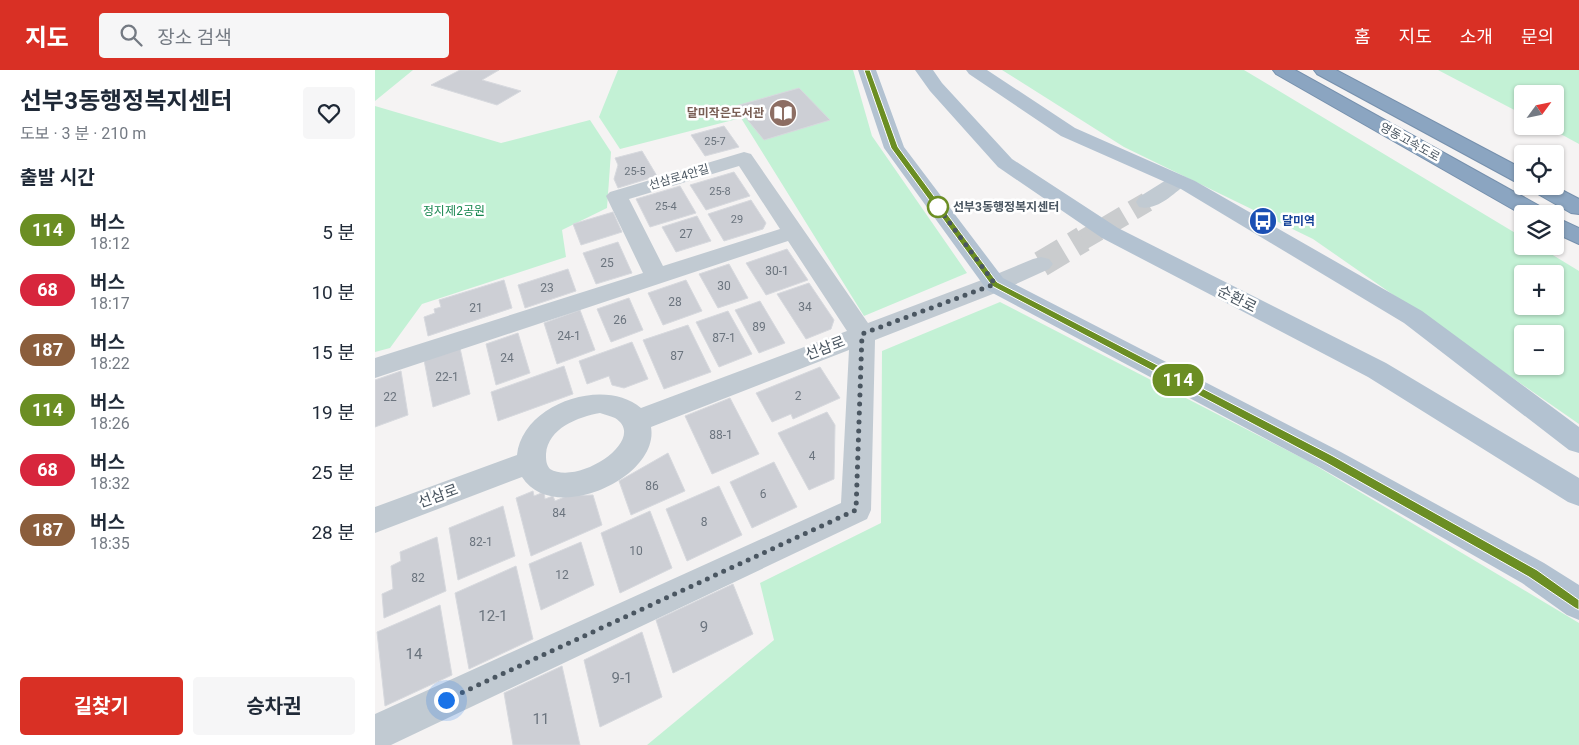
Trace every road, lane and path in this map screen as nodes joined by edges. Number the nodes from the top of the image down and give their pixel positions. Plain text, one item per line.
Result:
1 (867, 70) edge
2 (924, 70) edge
3 (975, 70) edge
4 (1282, 70) edge
5 (1323, 70) edge
6 (1514, 173) edge
7 (1178, 181) junction
8 (1555, 195) edge
9 (1147, 202) tunnel mouth
10 (1521, 205) edge
11 (1579, 208) edge
12 (1564, 229) edge
13 (793, 232) junction
14 (1579, 237) edge
15 (1041, 264) tunnel mouth
16 (657, 277) junction
17 (995, 284) junction
18 (862, 334) junction
19 (375, 368) edge
20 (637, 422) junction
21 (1579, 442) edge
22 (530, 462) junction
23 (1579, 493) edge
24 (375, 520) edge
25 (1579, 604) edge
26 (375, 733) edge

1 - 17 main road
2 - 23 main road, 순환로
3 - 7 main road
4 - 10 highway, 영동고속도로
5 - 6 highway, 영동고속도로
7 - 9 street
7 - 21 main road
8 - 11 highway
12 - 14 highway
13 - 16 street
13 - 16 street, 선삼로4안길
13 - 18 street, 선삼로4안길
15 - 17 street, 선삼로
16 - 19 street
17 - 18 street, 선삼로
17 - 25 main road
18 - 20 street, 선삼로
18 - 26 street
20 - 22 street
20 - 22 street
22 - 24 street, 선삼로

